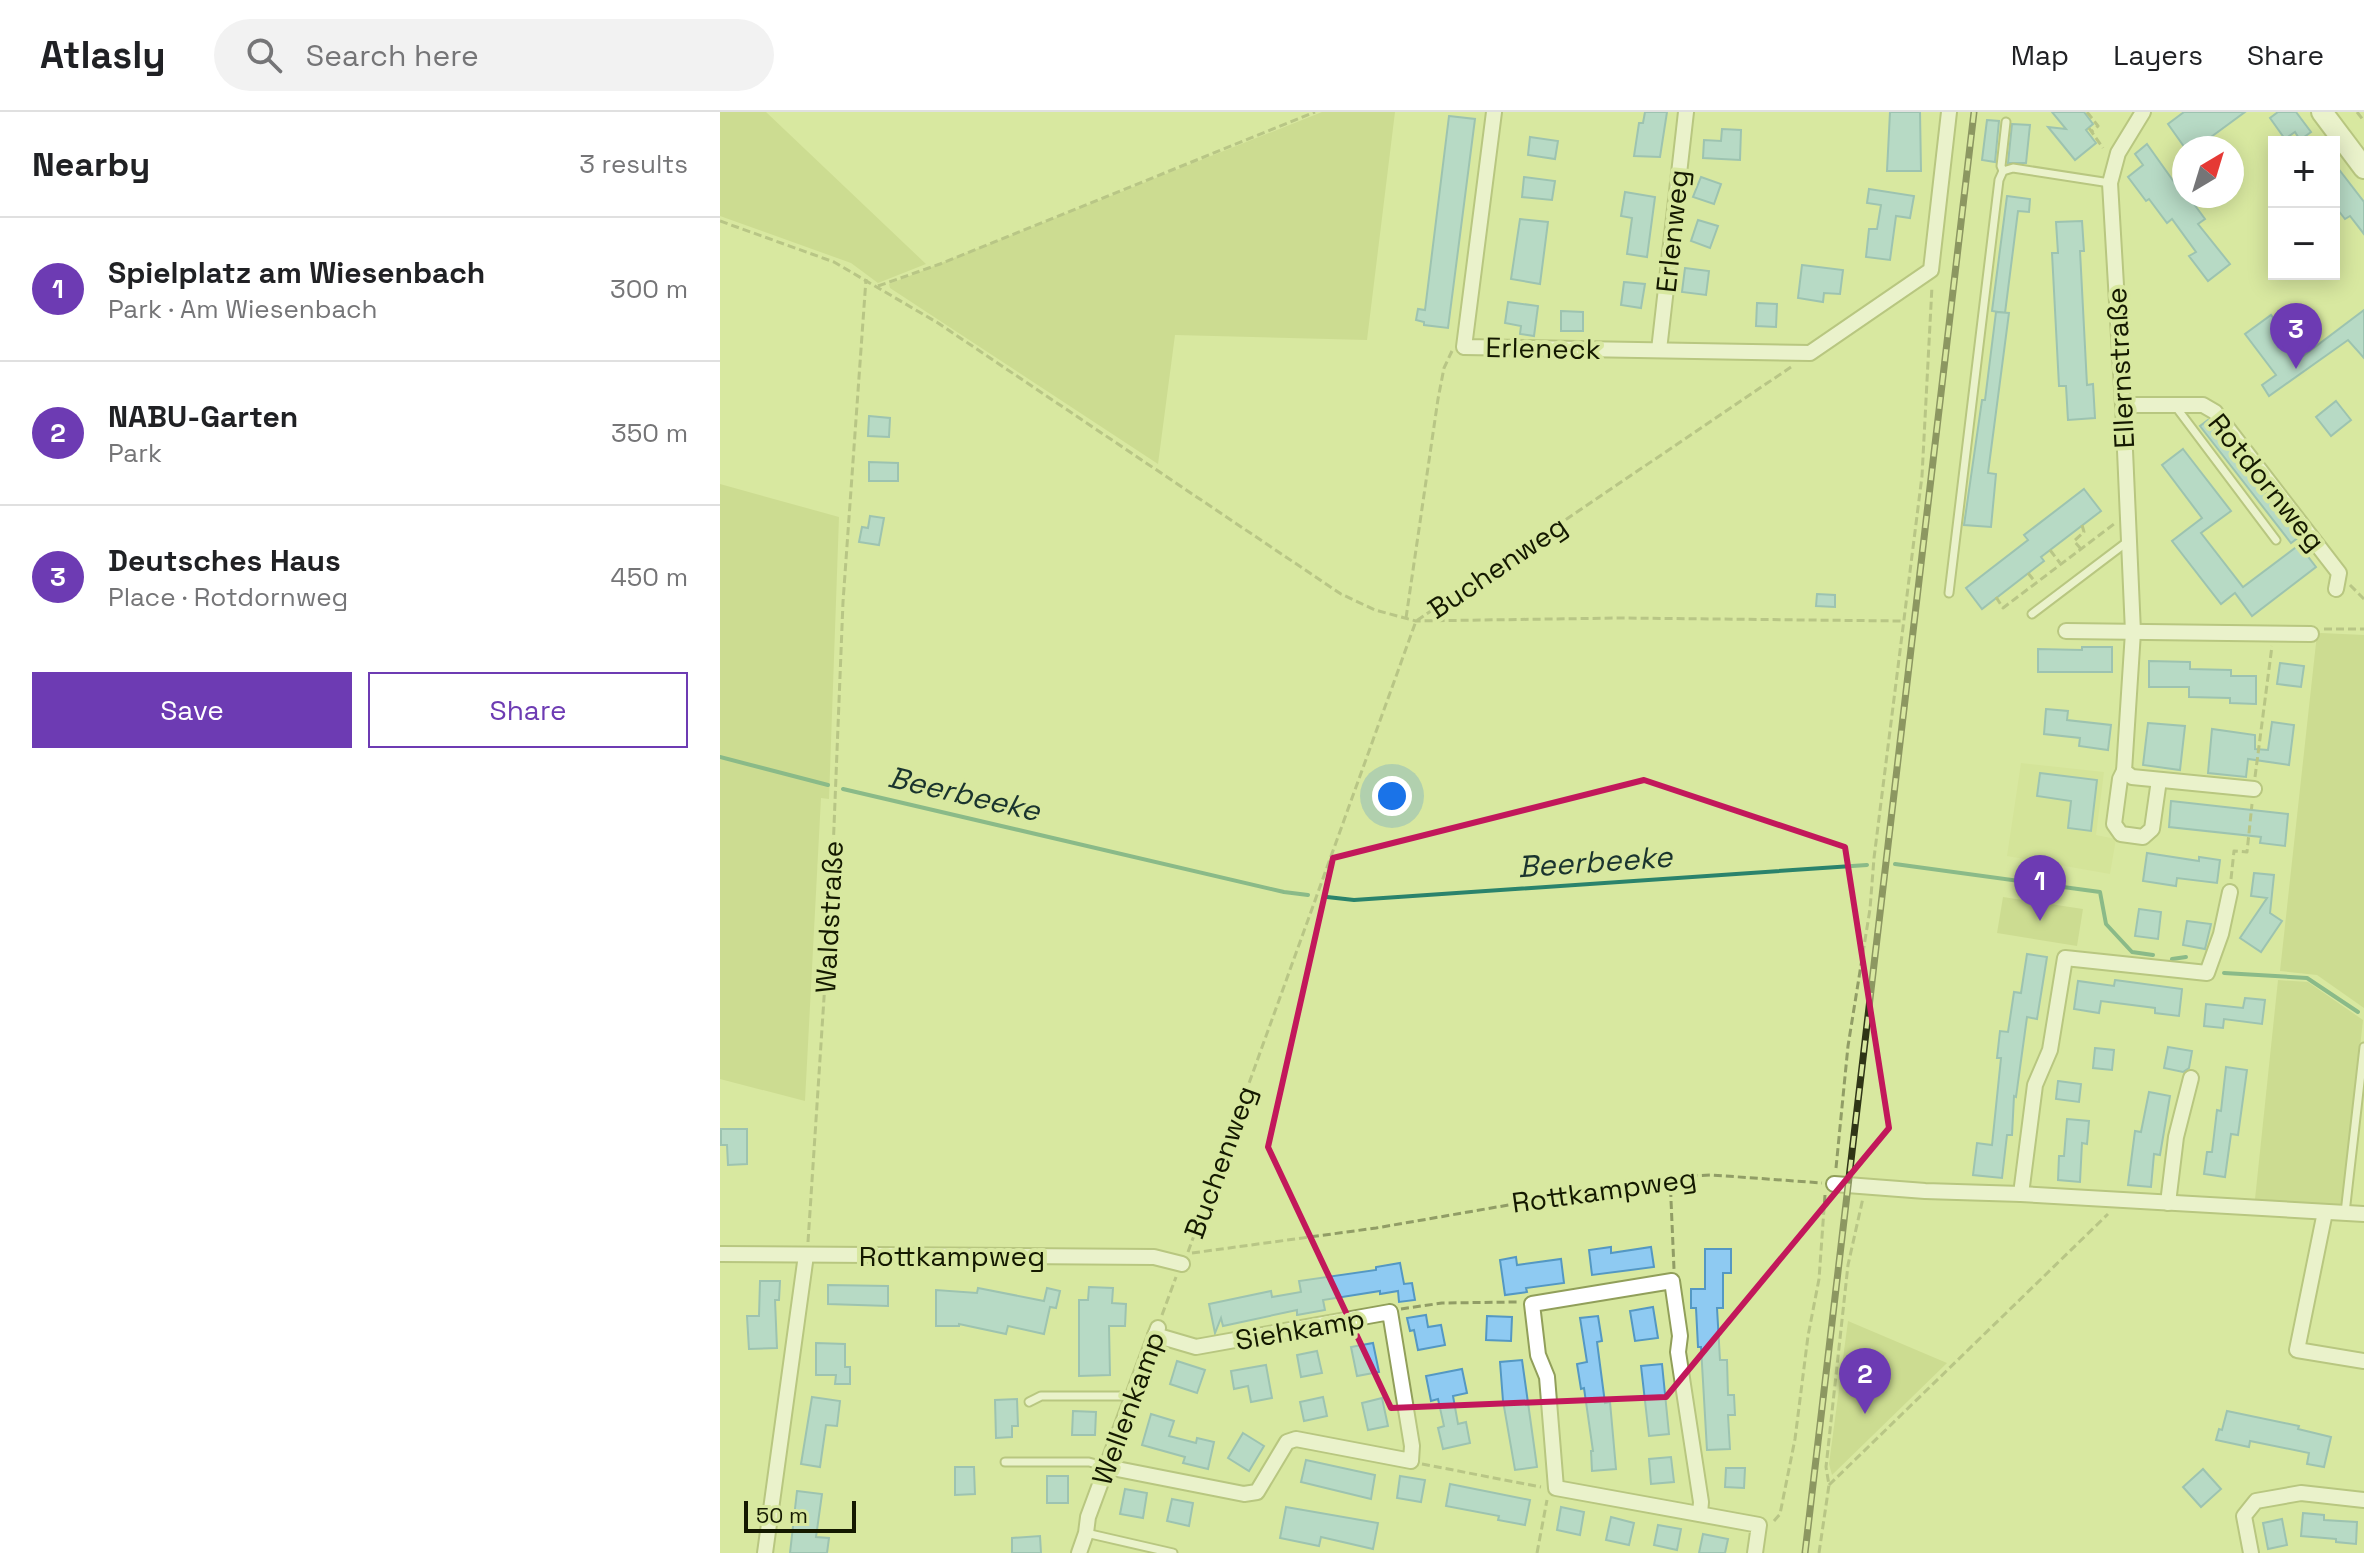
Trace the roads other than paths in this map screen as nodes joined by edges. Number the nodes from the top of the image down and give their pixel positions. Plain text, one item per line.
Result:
1 (1494, 112) edge
2 (1686, 112) edge
3 (1949, 112) edge
4 (2143, 112) edge
5 (2322, 112) edge
6 (2006, 122) dead end
7 (2364, 168) edge
8 (2003, 171) junction
9 (2110, 183) junction
10 (1659, 350) junction
11 (2123, 405) junction
12 (2175, 405) junction
13 (2129, 540) junction
14 (2276, 540) dead end
15 (2336, 589) dead end
16 (1949, 593) dead end
17 (2032, 614) dead end
18 (2066, 631) dead end
19 (2133, 632) junction
20 (2311, 634) road end
21 (2124, 771) junction
22 (2159, 780) junction
23 (2254, 789) road end
24 (2230, 892) road end
25 (2364, 1047) edge
26 (2191, 1078) dead end
27 (1830, 1184) road end
28 (2021, 1194) junction
29 (2168, 1203) junction
30 (2325, 1212) junction
31 (2345, 1213) junction
32 (2364, 1214) edge
33 (720, 1254) edge
34 (806, 1255) junction
35 (1185, 1259) road end
36 (1156, 1331) joint
37 (2364, 1361) edge
38 (1132, 1396) junction
39 (1029, 1402) dead end
40 (1005, 1462) dead end
41 (1107, 1467) junction
42 (2364, 1500) edge
43 (1700, 1514) junction
44 (1086, 1533) junction
45 (1756, 1546) edge
46 (765, 1553) edge
47 (1079, 1553) edge
48 (1173, 1553) edge
49 (2251, 1553) edge

1 - 10 street, Erleneck
2 - 10 street, Erlenweg
3 - 10 street, Erleneck
4 - 9 street, Ellernstraße
5 - 7 main road
6 - 8 lane
8 - 9 lane
8 - 16 lane
9 - 11 street, Ellernstraße
11 - 12 street, Rotdornweg
11 - 13 street, Ellernstraße
12 - 14 lane
12 - 15 street, Rotdornweg
13 - 17 lane
13 - 19 street, Ellernstraße
18 - 19 street
19 - 20 street
19 - 21 street, Ellernstraße
21 - 22 street
21 - 22 street, Ellernstraße
22 - 23 street
24 - 28 street
25 - 31 lane
26 - 29 street
27 - 28 street
28 - 29 street
29 - 30 street
30 - 31 street
30 - 37 street
31 - 32 street
33 - 34 street, Rottkampweg
34 - 35 street, Rottkampweg
34 - 46 street
36 - 38 street, Wellenkamp
36 - 41 street, Siehkamp
38 - 39 lane
38 - 41 street, Wellenkamp
40 - 41 lane
41 - 44 street, Wellenkamp
42 - 49 street
43 - 43 street
43 - 45 street
44 - 47 street, Wellenkamp
44 - 48 lane

